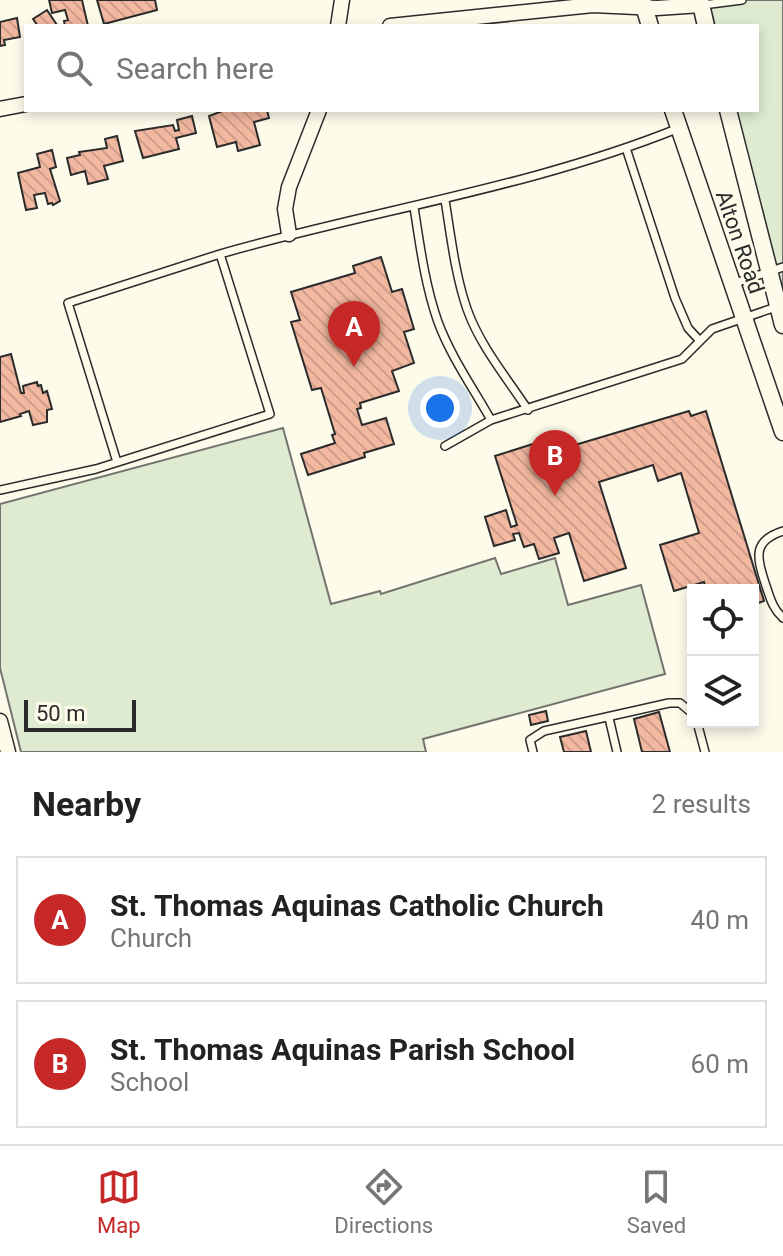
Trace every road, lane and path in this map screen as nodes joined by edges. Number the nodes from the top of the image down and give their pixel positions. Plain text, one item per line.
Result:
1 (342, 0) edge
2 (742, 0) edge
3 (730, 1) edge
4 (643, 3) edge
5 (700, 3) edge
6 (338, 24) edge
7 (409, 24) edge
8 (649, 24) edge
9 (705, 24) edge
10 (24, 104) edge
11 (0, 109) edge
12 (318, 112) edge
13 (674, 112) edge
14 (729, 112) edge
15 (679, 128) junction
16 (626, 148) junction
17 (445, 200) junction
18 (414, 207) junction
19 (289, 234) junction
20 (220, 254) junction
21 (776, 269) edge
22 (732, 285) junction
23 (778, 307) junction
24 (742, 317) junction
25 (783, 325) edge
26 (700, 341) junction
27 (528, 410) junction
28 (491, 420) junction
29 (783, 432) edge
30 (445, 446) dead end
31 (117, 462) junction
32 (0, 490) edge
33 (783, 531) edge
34 (783, 618) edge
35 (687, 709) edge
36 (609, 718) junction
37 (0, 721) edge
38 (699, 728) edge
39 (8, 752) edge
40 (533, 752) edge
41 (617, 752) edge
42 (705, 752) edge

1 - 6 street
2 - 3 lane
3 - 5 lane
4 - 5 street
4 - 7 street
4 - 8 street
5 - 9 street
10 - 11 street
12 - 19 street
13 - 15 street, Alton Road
14 - 21 street, Alton Road
15 - 16 lane
15 - 22 street, Alton Road
16 - 17 lane
16 - 26 lane
17 - 18 lane
17 - 27 lane
18 - 19 lane
18 - 28 lane
19 - 20 lane
20 - 31 lane
20 - 31 lane
21 - 22 lane
21 - 23 street, Alton Road
22 - 24 street, Alton Road
23 - 24 lane
23 - 25 street, Alton Road
24 - 26 lane
24 - 29 street, Alton Road
26 - 27 lane
27 - 28 lane
28 - 30 lane
31 - 32 lane
33 - 34 lane
35 - 36 lane
36 - 40 lane
36 - 41 lane
37 - 39 street
38 - 42 lane

